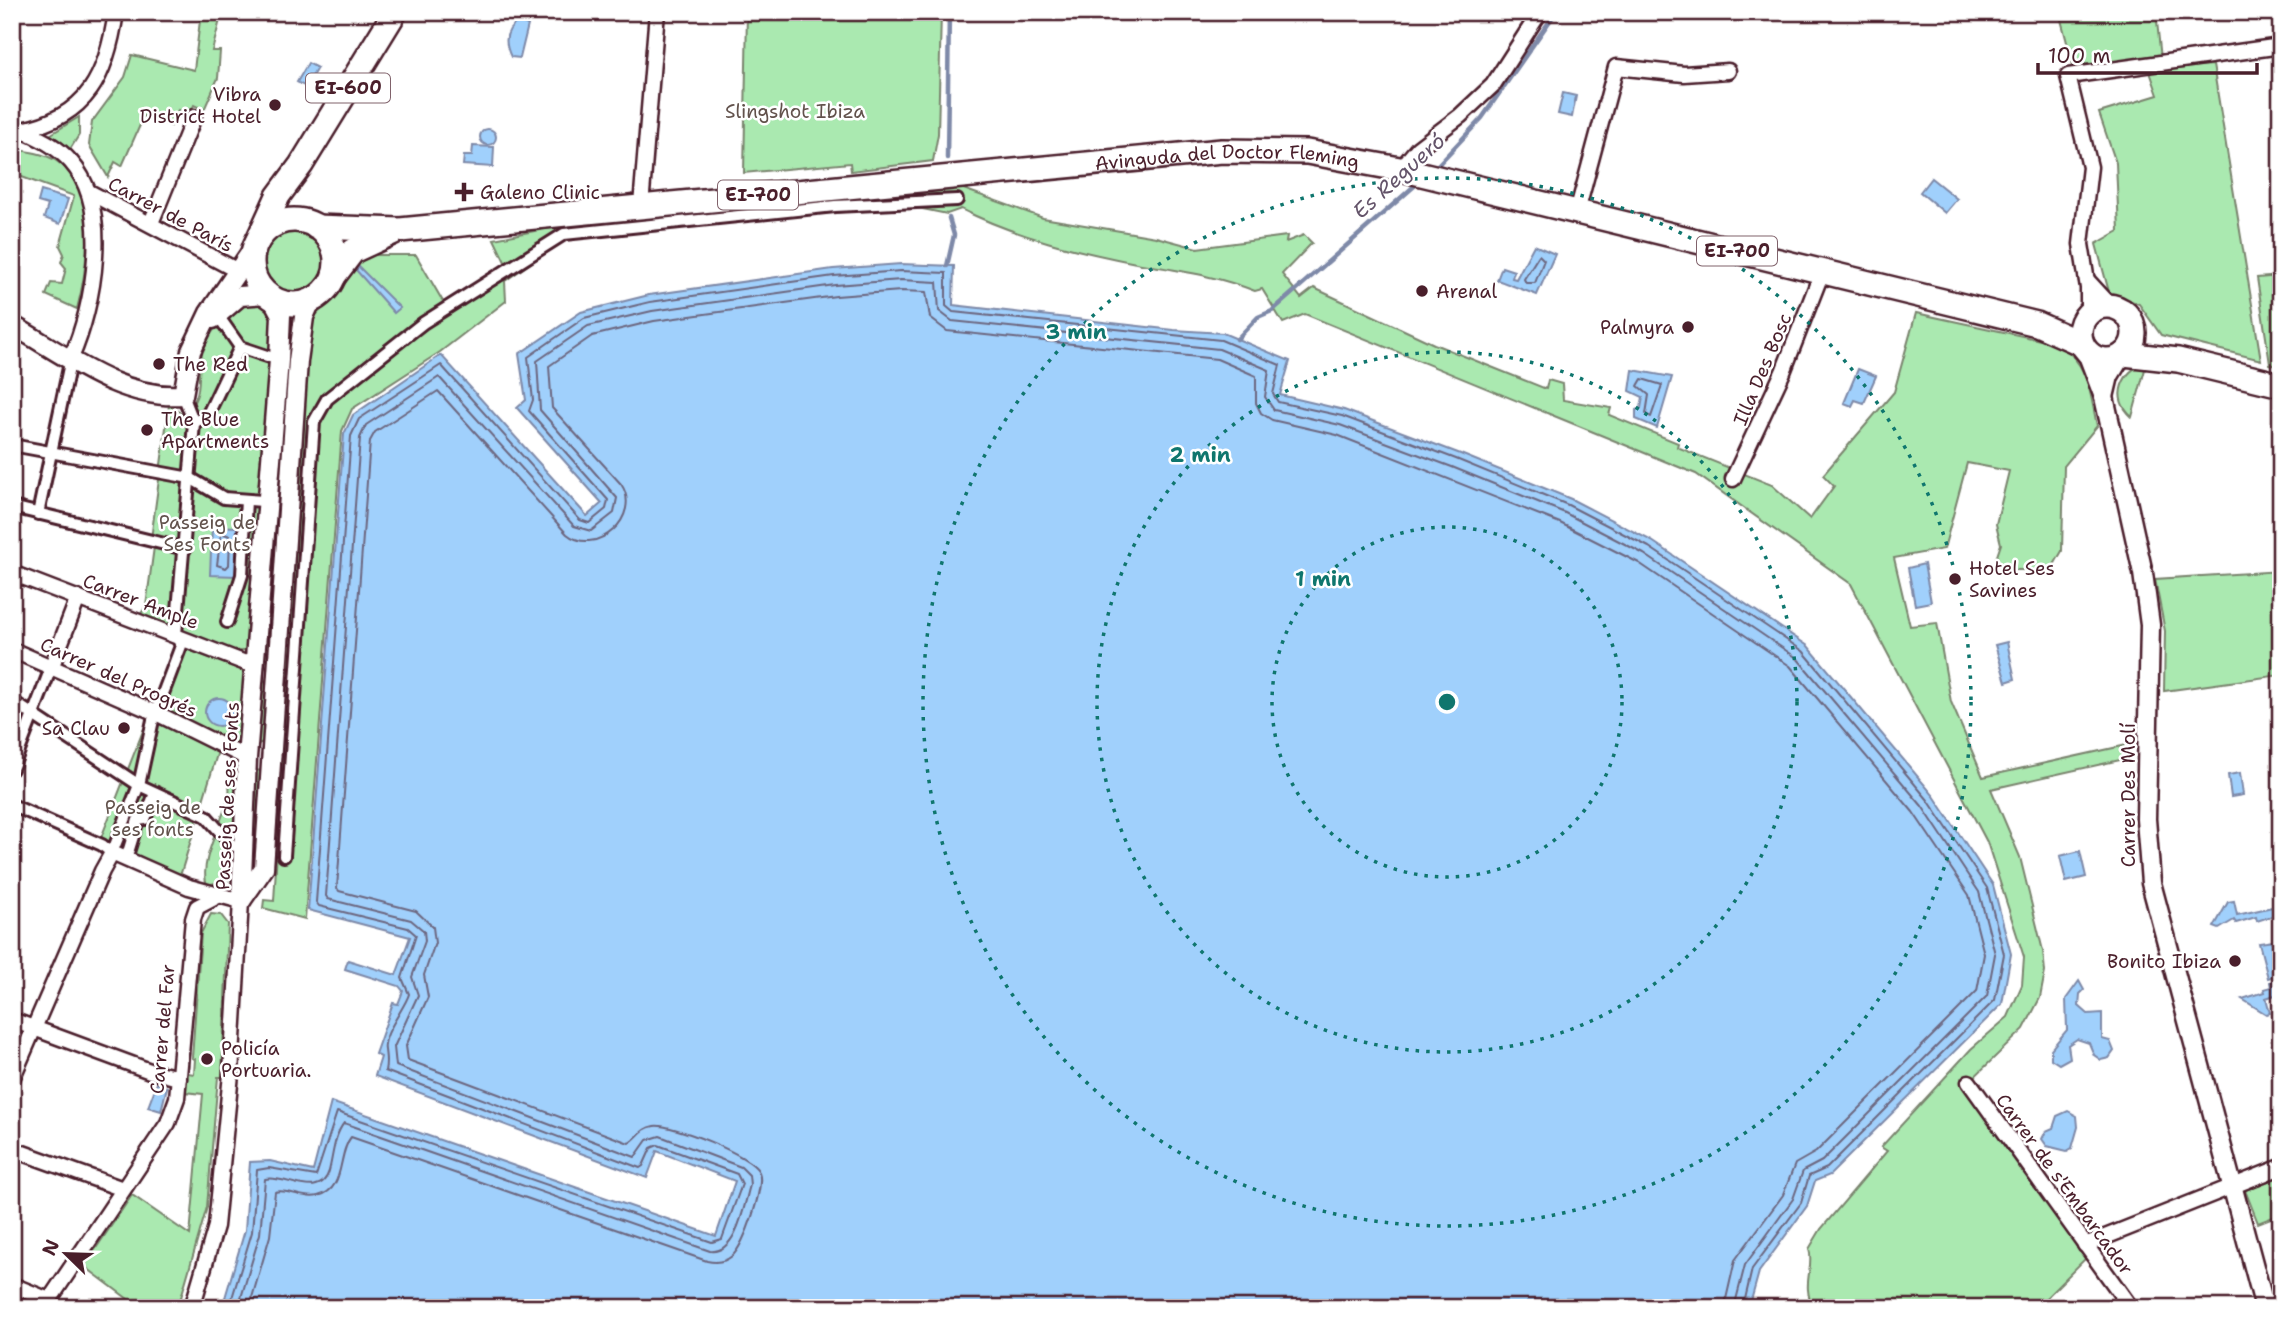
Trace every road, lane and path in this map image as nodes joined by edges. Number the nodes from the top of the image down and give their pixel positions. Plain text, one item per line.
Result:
1 (116, 12) edge
2 (395, 12) edge
3 (657, 12) edge
4 (1540, 12) edge
5 (2281, 46) edge
6 (1728, 71) dead end
7 (194, 117) dead end
8 (17, 130) edge
9 (301, 165) junction
10 (1420, 174) junction
11 (89, 192) junction
12 (957, 200) dead end
13 (641, 206) junction
14 (1577, 212) junction
15 (151, 223) junction
16 (312, 225) junction
17 (400, 230) junction
18 (256, 243) junction
19 (236, 270) junction
20 (1822, 272) junction
21 (334, 276) junction
22 (2086, 279) junction
23 (270, 297) junction
24 (311, 301) junction
25 (2111, 306) junction
26 (2087, 316) junction
27 (221, 320) dead end
28 (2038, 324) junction
29 (12, 325) edge
30 (201, 331) junction
31 (240, 346) junction
32 (2084, 347) junction
33 (2126, 349) junction
34 (71, 358) junction
35 (276, 359) dead end
36 (2281, 385) edge
37 (183, 395) junction
38 (2104, 397) junction
39 (194, 423) junction
40 (12, 445) edge
41 (49, 453) junction
42 (190, 478) junction
43 (1733, 479) dead end
44 (246, 500) junction
45 (263, 501) dead end
46 (12, 507) edge
47 (38, 514) junction
48 (185, 548) junction
49 (12, 573) edge
50 (78, 598) junction
51 (227, 622) dead end
52 (176, 634) junction
53 (12, 650) edge
54 (257, 667) junction
55 (51, 668) junction
56 (276, 674) junction
57 (12, 701) edge
58 (156, 713) junction
59 (34, 715) junction
60 (270, 748) junction
61 (247, 758) junction
62 (12, 769) edge
63 (139, 785) junction
64 (155, 793) junction
65 (12, 806) edge
66 (238, 847) dead end
67 (119, 856) junction
68 (284, 856) dead end
69 (190, 887) junction
70 (218, 896) junction
71 (241, 901) junction
72 (197, 907) junction
73 (12, 1020) edge
74 (34, 1029) junction
75 (179, 1078) junction
76 (12, 1079) edge
77 (1969, 1082) dead end
78 (12, 1149) edge
79 (2281, 1167) edge
80 (2234, 1187) junction
81 (124, 1189) junction
82 (2085, 1245) junction
83 (12, 1285) edge
84 (46, 1304) edge
85 (192, 1308) edge
86 (2131, 1308) edge
87 (2265, 1308) edge

1 - 8 street
2 - 9 main road, EI-600
3 - 13 street
4 - 10 street
5 - 22 street
6 - 14 street
7 - 15 street
8 - 11 street
9 - 16 main road, EI-600
9 - 18 main road, EI-600
10 - 13 main road, Avinguda del Doctor Fleming / EI-700
10 - 14 main road, Avinguda del Doctor Fleming / EI-700
11 - 15 street, Carrer de París
11 - 34 street
12 - 68 street
13 - 17 main road, Avinguda del Doctor Fleming / EI-700
14 - 20 main road, Avinguda del Doctor Fleming / EI-700
15 - 19 street, Carrer de París
16 - 17 main road, Avinguda del Doctor Fleming / EI-700
16 - 18 main road
16 - 21 main road
17 - 21 main road, Avinguda del Doctor Fleming / EI-700
18 - 19 street
18 - 23 main road
19 - 30 street
20 - 28 main road, Avinguda del Doctor Fleming / EI-700
20 - 43 street, Illa Des Bosc
21 - 24 main road
22 - 25 street
22 - 26 street
23 - 24 main road
23 - 30 street
23 - 54 street, Passeig de ses Fonts
24 - 56 street, Passeig de ses Fonts
25 - 26 main road, Avinguda del Doctor Fleming / EI-700
25 - 33 main road, Avinguda del Doctor Fleming / EI-700
26 - 28 main road, Avinguda del Doctor Fleming / EI-700
26 - 32 main road
27 - 31 street
28 - 32 main road, Avinguda del Doctor Fleming / EI-700
29 - 34 street
30 - 37 street
31 - 35 street
31 - 39 street
32 - 33 main road, Avinguda del Doctor Fleming / EI-700
32 - 38 street, Carrer Des Molí
33 - 36 main road, Avinguda del Doctor Fleming / EI-700
33 - 38 street
34 - 37 street
34 - 41 street
37 - 39 street
38 - 80 street, Carrer Des Molí
39 - 42 street
40 - 41 street
41 - 42 street
41 - 47 street
42 - 44 street
42 - 48 street
44 - 45 street
44 - 51 street
46 - 47 street
47 - 48 street
48 - 52 street
49 - 50 street, Carrer Ample
50 - 52 street, Carrer Ample
50 - 55 street
52 - 54 street, Carrer Ample
52 - 58 street
53 - 55 street, Carrer del Progrés
54 - 56 street
54 - 61 street, Passeig de ses Fonts
55 - 58 street, Carrer del Progrés
55 - 59 street
56 - 60 street, Passeig de ses Fonts
57 - 59 street
58 - 61 street, Carrer del Progrés
58 - 63 street
59 - 62 street
59 - 63 street
60 - 61 street
60 - 71 street, Passeig de ses Fonts
61 - 71 street, Passeig de ses Fonts
63 - 64 street
63 - 67 street
64 - 66 street
64 - 67 street
65 - 67 street
67 - 69 street
67 - 74 street
69 - 70 street
69 - 72 street
70 - 71 street
70 - 72 street
71 - 85 street
72 - 75 street, Carrer del Far
73 - 74 street
74 - 75 street
74 - 76 street
75 - 81 street, Carrer del Far
77 - 82 street, Carrer de s'Embarcador
78 - 81 street
79 - 80 street
80 - 82 street
80 - 87 street, Carrer Des Molí
81 - 84 street, Carrer del Far
82 - 86 street, Carrer de s'Embarcador
83 - 84 street

